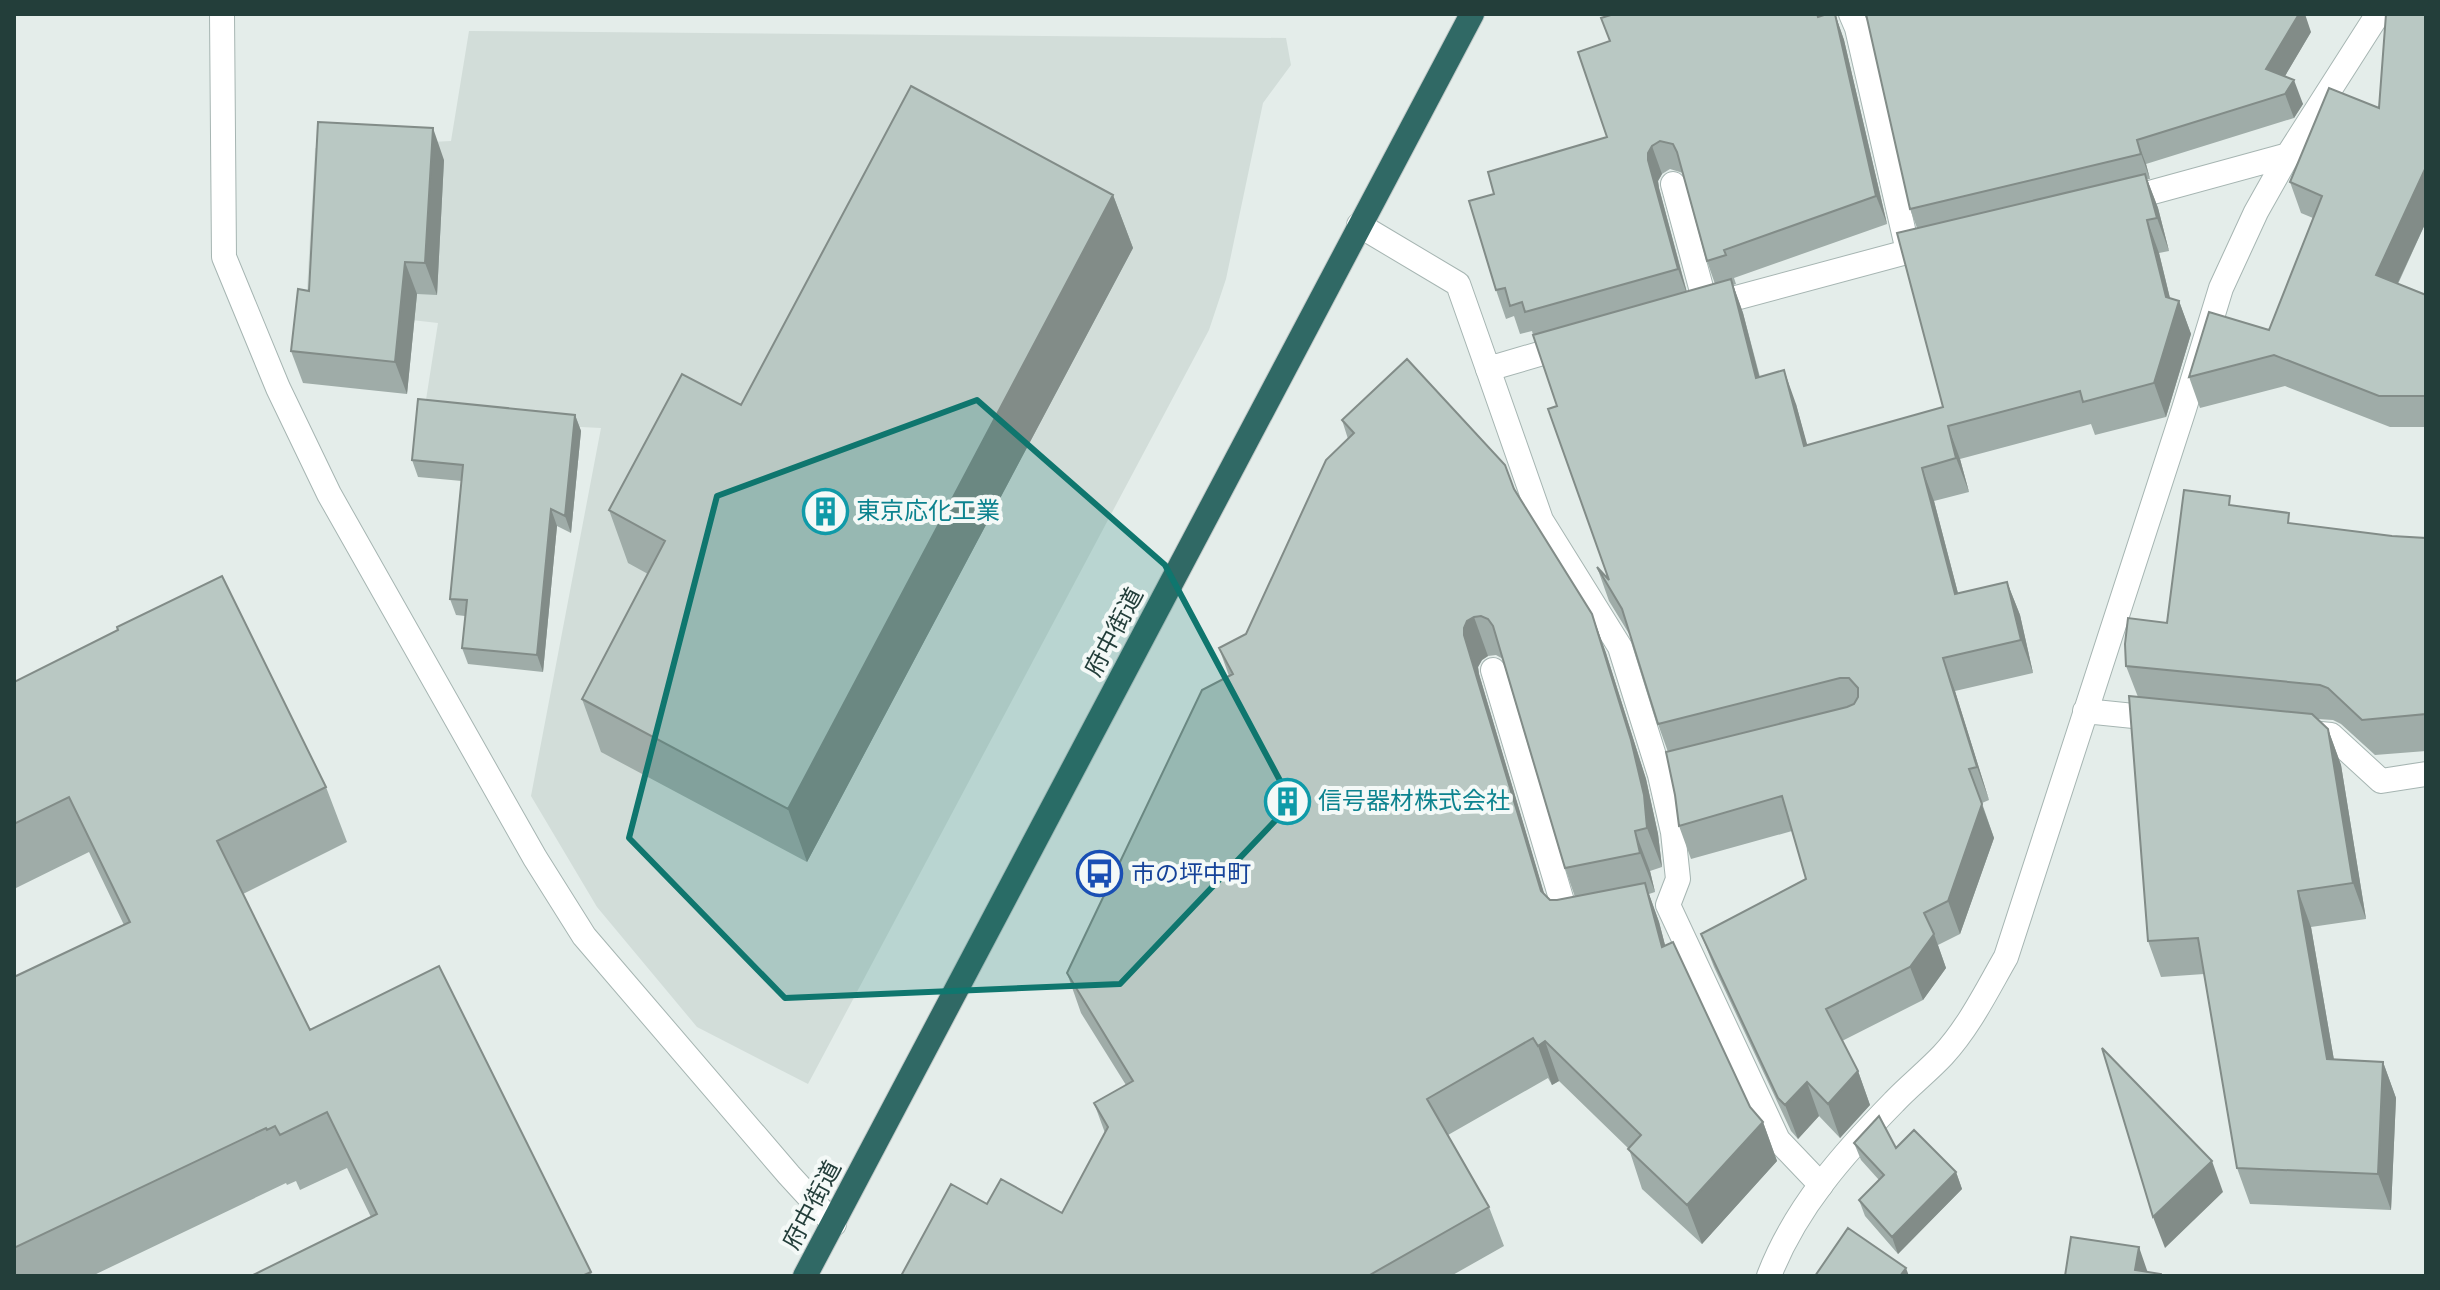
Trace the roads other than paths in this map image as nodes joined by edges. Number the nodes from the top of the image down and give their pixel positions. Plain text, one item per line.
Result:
1 (222, 14) edge
2 (1472, 14) edge
3 (1851, 14) edge
4 (2378, 14) edge
5 (2288, 155) junction
6 (1673, 184) dead end
7 (2099, 206) edge
8 (1359, 225) junction
9 (1952, 241) edge
10 (1908, 251) junction
11 (1589, 340) edge
12 (1488, 369) junction
13 (1493, 670) edge
14 (2085, 711) junction
15 (2193, 721) edge
16 (2270, 729) edge
17 (2426, 774) edge
18 (1668, 905) junction
19 (1640, 911) edge
20 (1597, 919) edge
21 (1821, 1185) junction
22 (834, 1224) junction
23 (805, 1276) edge
24 (1769, 1276) edge

1 - 22 street
2 - 8 highway, 府中街道
3 - 10 street
4 - 5 street
5 - 7 street
5 - 14 street
6 - 10 street
8 - 12 street
8 - 22 highway, 府中街道
9 - 10 street
11 - 12 street
12 - 18 street
13 - 20 street
14 - 15 street
14 - 21 street
16 - 17 street
18 - 19 street
18 - 21 street
21 - 24 street
22 - 23 highway, 府中街道

